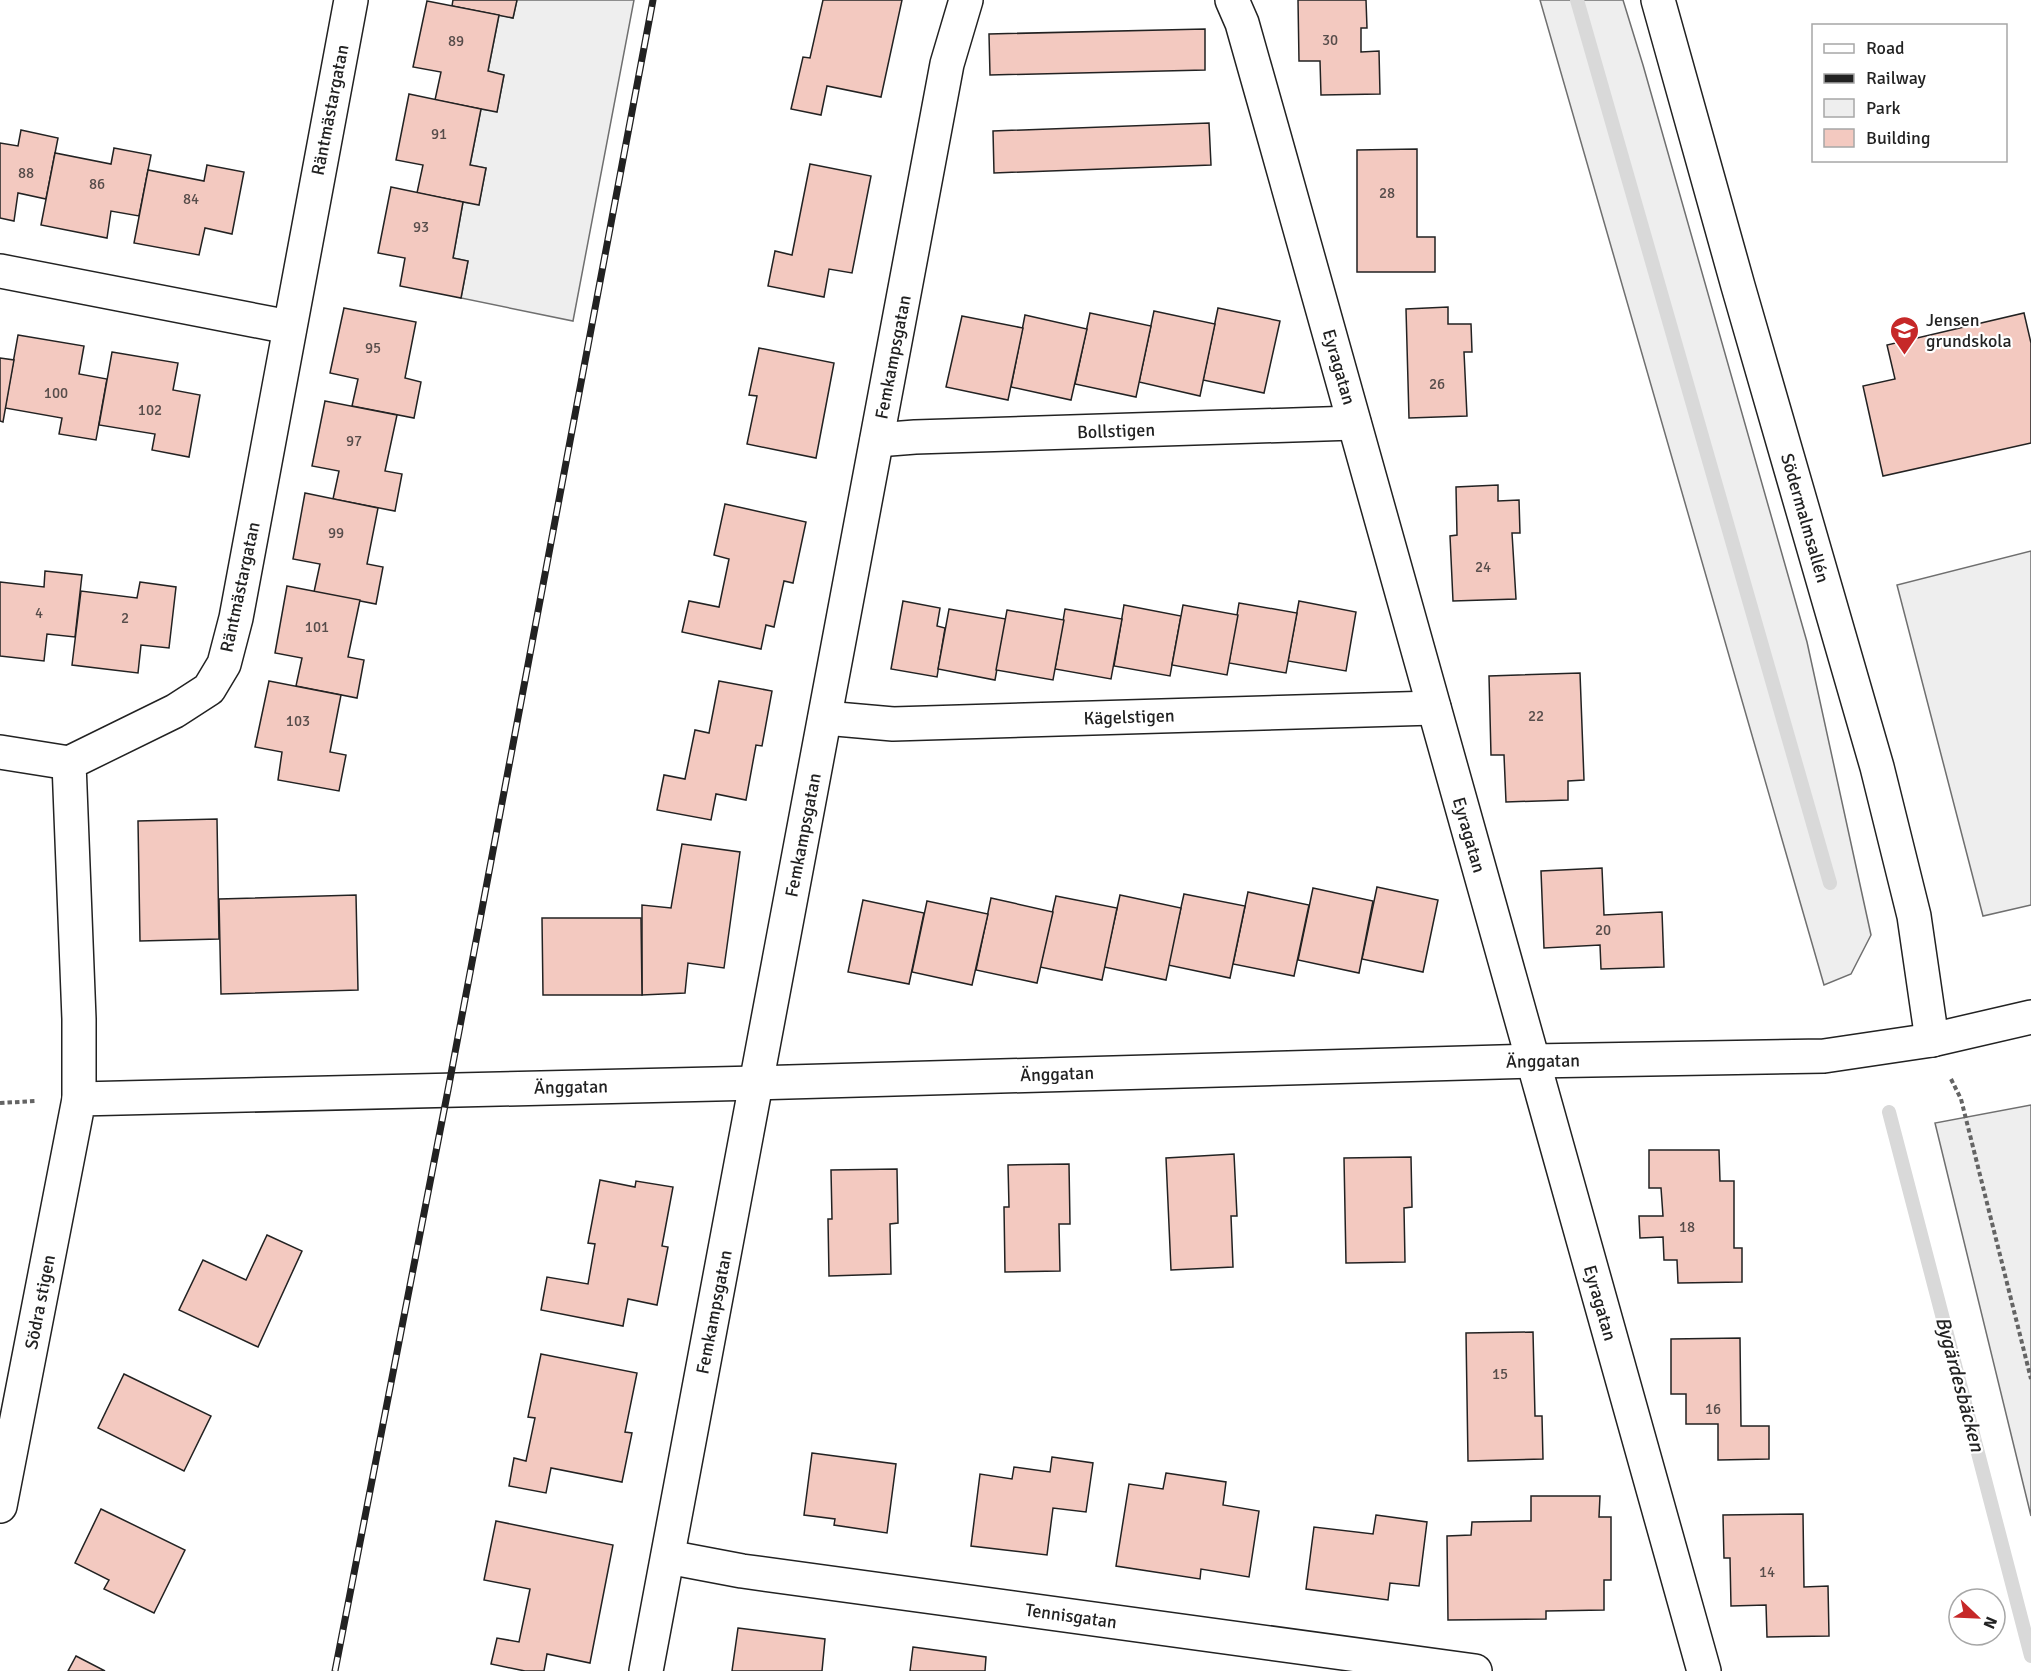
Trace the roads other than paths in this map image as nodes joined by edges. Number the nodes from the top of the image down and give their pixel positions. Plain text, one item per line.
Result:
1 (351, 0) edge
2 (966, 0) edge
3 (1232, 0) edge
4 (1658, 0) edge
5 (0, 271) edge
6 (289, 327) junction
7 (1354, 423) junction
8 (877, 440) junction
9 (1434, 708) junction
10 (825, 718) junction
11 (0, 752) edge
12 (69, 763) junction
13 (2031, 1017) edge
14 (1932, 1040) junction
15 (1533, 1060) junction
16 (756, 1083) junction
17 (79, 1099) junction
18 (9, 1415) edge
19 (0, 1506) edge
20 (668, 1557) junction
21 (646, 1671) edge
22 (1475, 1671) edge
23 (1704, 1671) edge

1 - 6 street, Räntmästargatan
2 - 8 street, Femkampsgatan
3 - 7 street, Eyragatan
4 - 14 street, Södermalmsallén
5 - 6 street
6 - 12 street, Räntmästargatan
7 - 8 street, Bollstigen
7 - 9 street, Eyragatan
8 - 10 street, Femkampsgatan
9 - 10 street, Kägelstigen
9 - 15 street, Eyragatan
10 - 16 street, Femkampsgatan
11 - 12 street
12 - 17 street
13 - 14 street, Änggatan
14 - 15 street, Änggatan
15 - 16 street, Änggatan
15 - 23 street, Eyragatan
16 - 17 street, Änggatan
16 - 20 street, Femkampsgatan
17 - 18 street, Södra stigen
18 - 19 street, Södra stigen
20 - 21 street, Femkampsgatan
20 - 22 street, Tennisgatan

